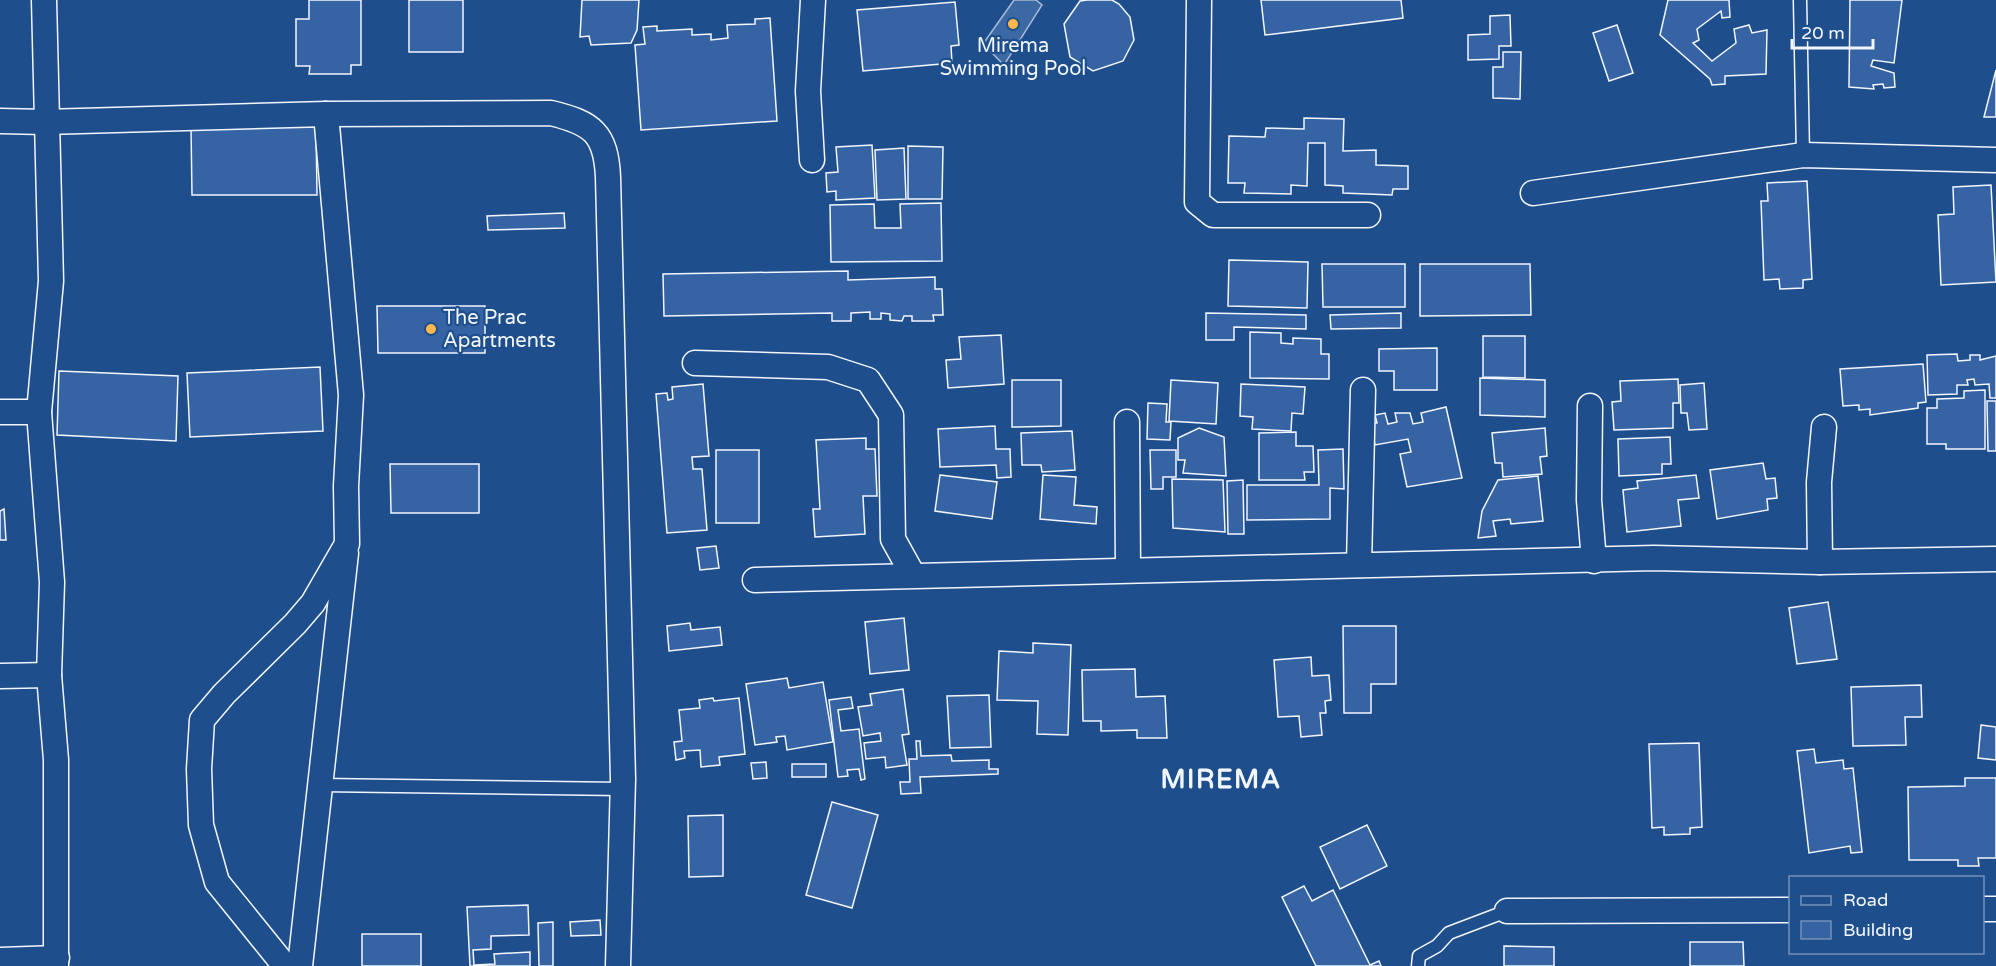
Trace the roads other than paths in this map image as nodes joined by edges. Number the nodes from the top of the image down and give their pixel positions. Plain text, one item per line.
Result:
1 (44, 0) edge
2 (813, 0) edge
3 (1199, 0) edge
4 (1800, 0) edge
5 (326, 114) junction
6 (0, 121) edge
7 (45, 122) junction
8 (1803, 155) junction
9 (812, 160) dead end
10 (1996, 160) edge
11 (1533, 193) dead end
12 (1368, 215) dead end
13 (694, 363) dead end
14 (1363, 390) dead end
15 (1590, 406) dead end
16 (0, 412) edge
17 (39, 412) junction
18 (1127, 422) dead end
19 (1824, 427) dead end
20 (347, 544) junction
21 (1996, 559) edge
22 (1594, 561) junction
23 (1820, 562) junction
24 (1359, 566) junction
25 (1128, 570) junction
26 (913, 575) junction
27 (755, 580) dead end
28 (49, 675) junction
29 (0, 676) edge
30 (320, 785) junction
31 (622, 789) junction
32 (1789, 910) edge
33 (1507, 911) joint
34 (0, 960) edge
35 (57, 962) edge
36 (285, 966) edge
37 (300, 966) edge
38 (618, 966) edge
39 (1418, 966) edge

1 - 7 street
2 - 9 street
3 - 12 street
4 - 8 lane
5 - 7 street
5 - 20 street
5 - 31 street
6 - 7 street
7 - 17 street
8 - 10 street
8 - 11 street
13 - 26 street
14 - 24 street
15 - 22 street
16 - 17 street
17 - 28 street
18 - 25 street
19 - 23 street
20 - 30 street
20 - 36 street
21 - 23 street
22 - 23 street
22 - 24 street
24 - 25 street
25 - 26 street
26 - 27 street
28 - 29 street
28 - 35 street
30 - 31 lane
30 - 37 street
31 - 38 street
32 - 33 street
33 - 39 lane
34 - 35 street

